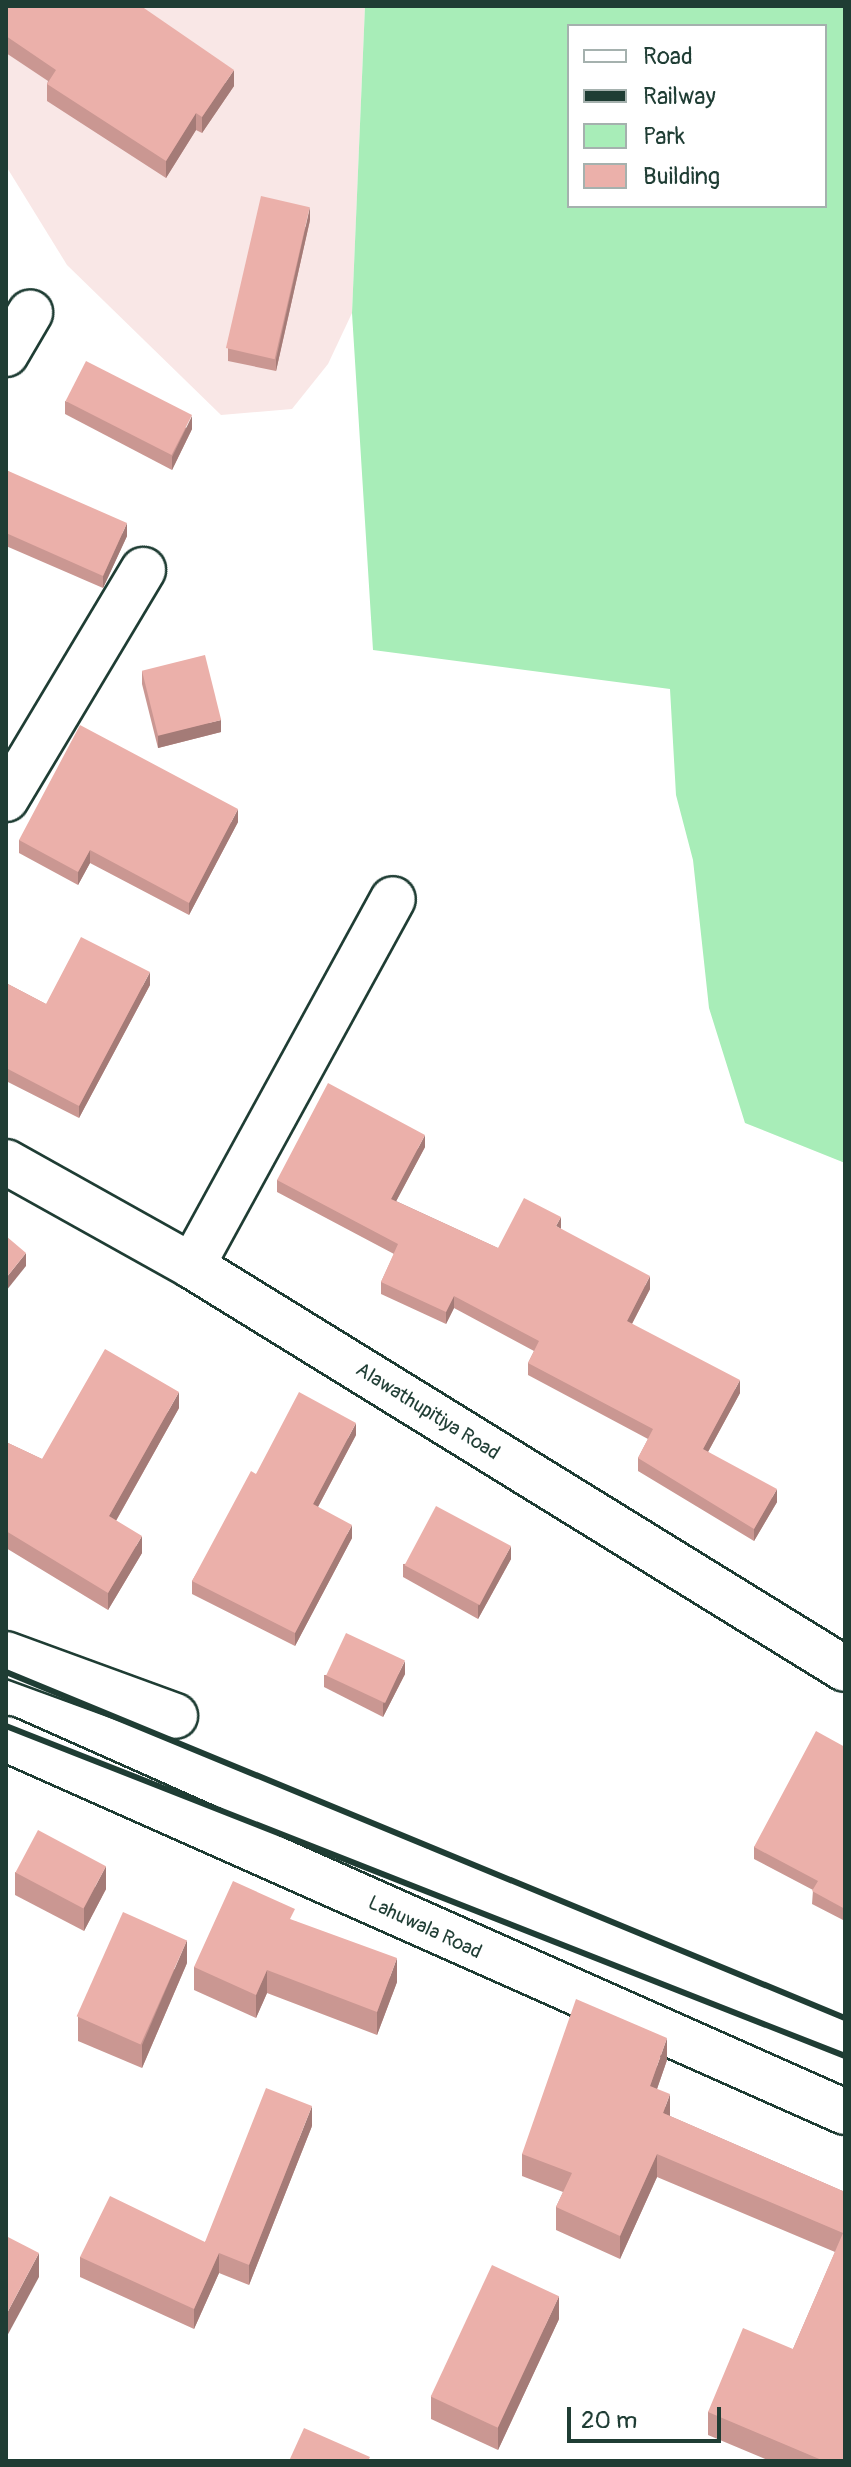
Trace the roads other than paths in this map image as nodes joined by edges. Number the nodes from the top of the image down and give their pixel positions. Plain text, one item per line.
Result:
1 (30, 313) dead end
2 (6, 354) edge
3 (143, 570) dead end
4 (6, 799) edge
5 (393, 899) dead end
6 (6, 1162) edge
7 (192, 1266) junction
8 (6, 1654) edge
9 (845, 1669) edge
10 (175, 1716) dead end
11 (6, 1739) edge
12 (845, 2112) edge

1 - 2 street
3 - 4 street
5 - 7 street
6 - 7 street, Alawathupitiya Road
7 - 9 street, Alawathupitiya Road
8 - 10 street
11 - 12 street, Lahuwala Road

